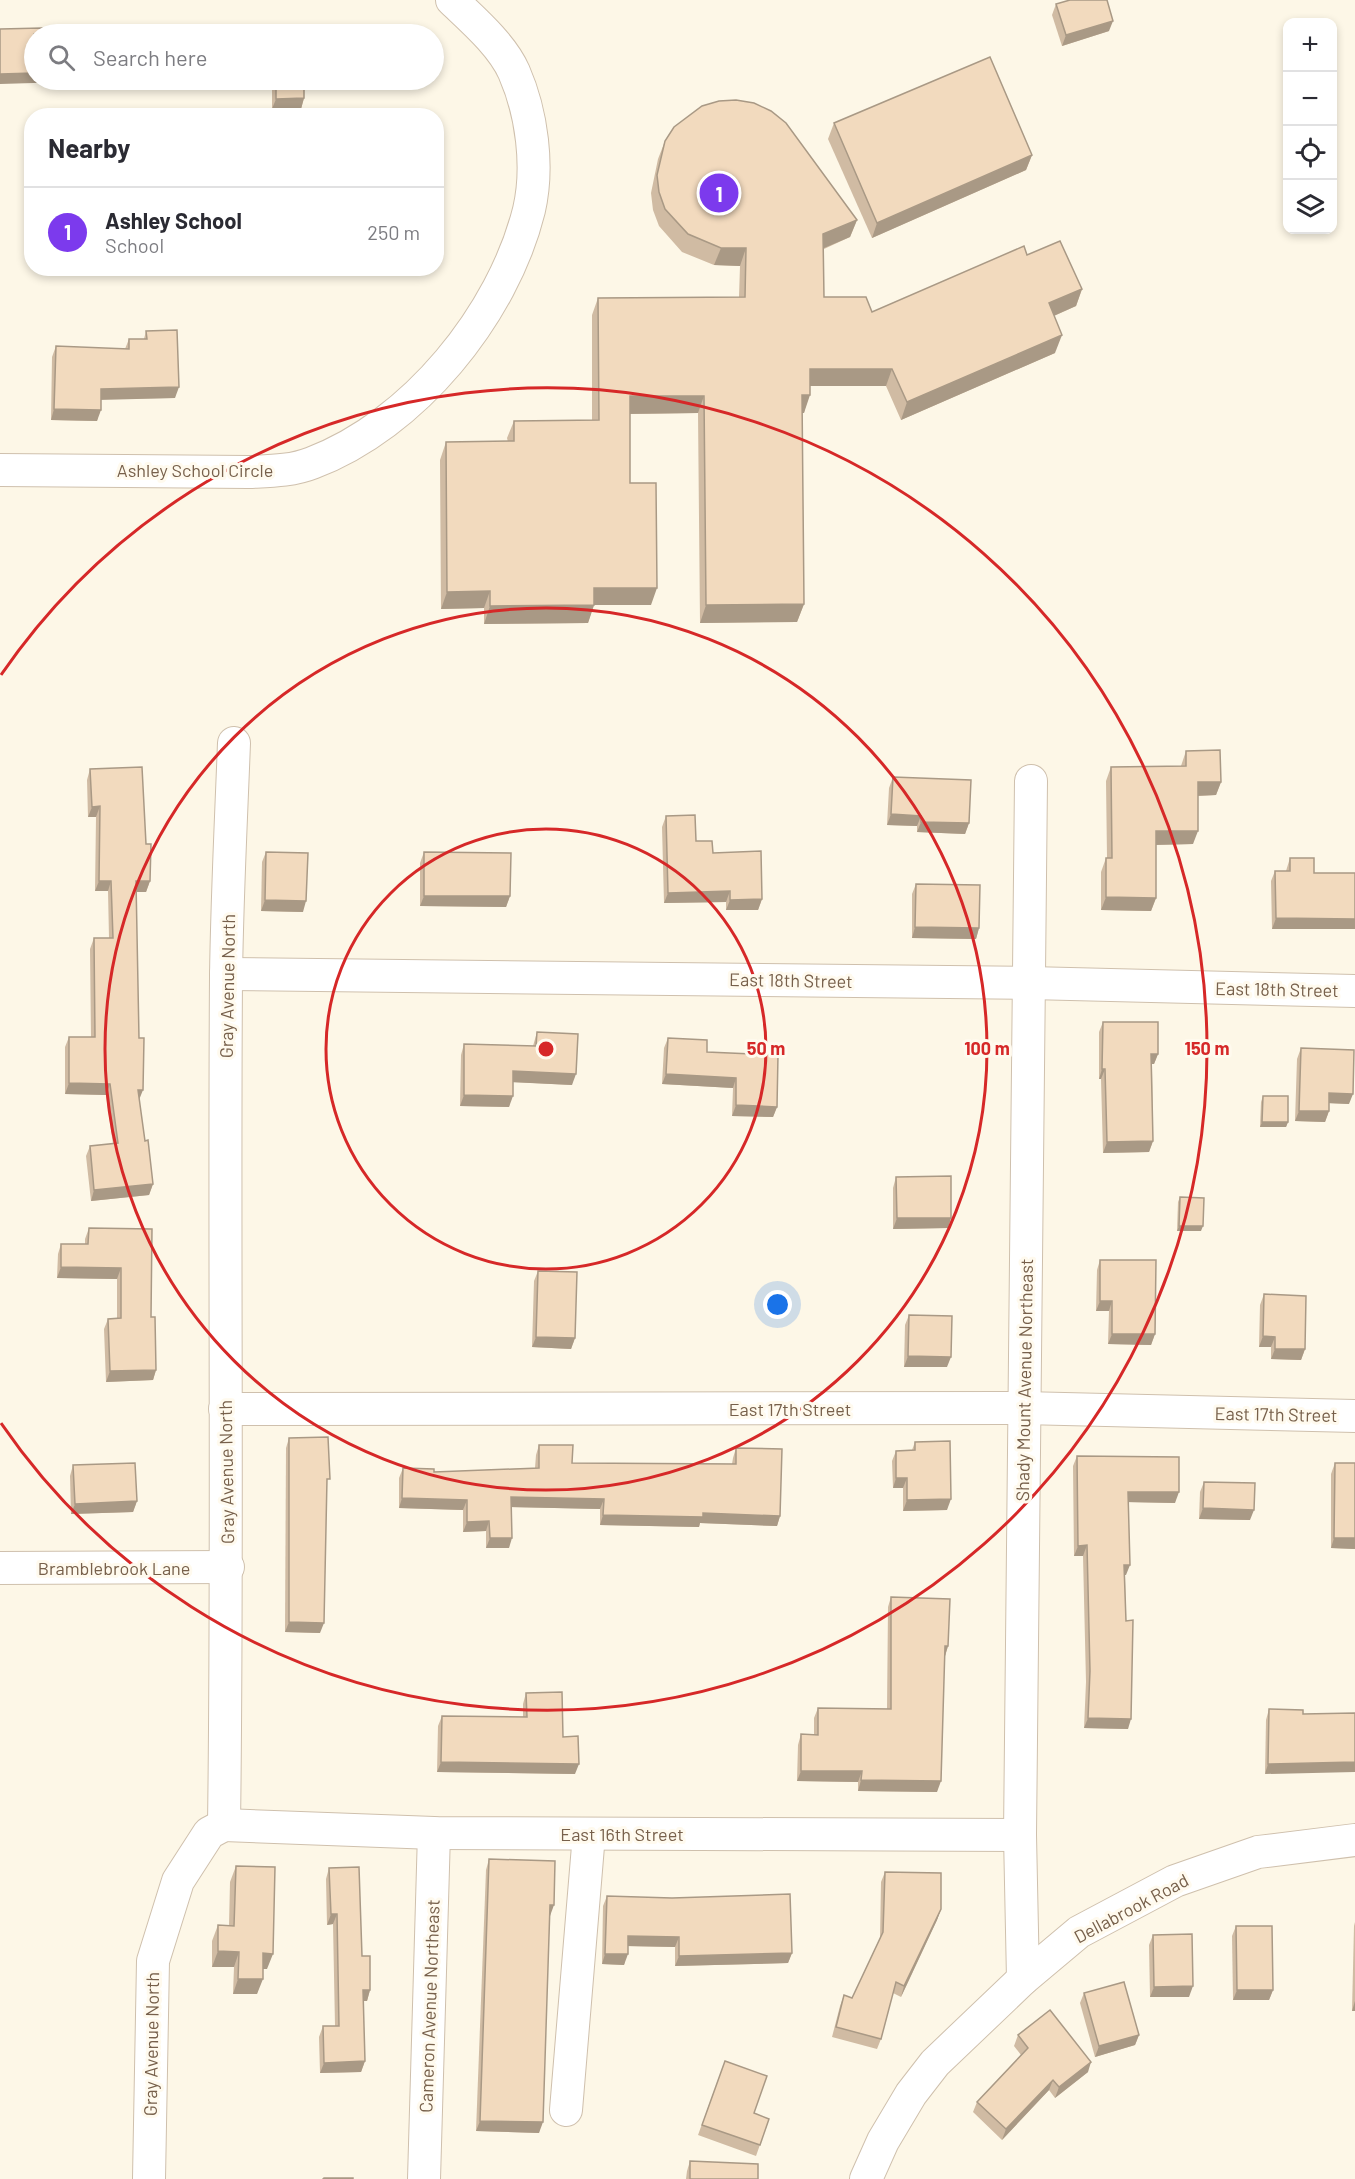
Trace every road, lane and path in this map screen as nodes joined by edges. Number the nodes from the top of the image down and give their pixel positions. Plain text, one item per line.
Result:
1 (452, 0) edge
2 (0, 470) edge
3 (234, 744) dead end
4 (1031, 781) dead end
5 (226, 974) junction
6 (1030, 983) junction
7 (1355, 991) edge
8 (1023, 1408) junction
9 (225, 1409) junction
10 (1355, 1416) edge
11 (0, 1568) edge
12 (228, 1568) junction
13 (224, 1825) junction
14 (434, 1833) junction
15 (589, 1834) junction
16 (1020, 1835) junction
17 (1355, 1840) edge
18 (1023, 1979) junction
19 (566, 2110) dead end
20 (149, 2179) edge
21 (424, 2179) edge
22 (866, 2179) edge

1 - 2 street, Ashley School Circle
3 - 5 street, Gray Avenue North
4 - 6 street, Shady Mount Avenue Northeast
5 - 6 street, East 18th Street
5 - 9 street, Gray Avenue North
6 - 7 street, East 18th Street
6 - 8 street, Shady Mount Avenue Northeast
8 - 9 street, East 17th Street
8 - 10 street, East 17th Street
8 - 16 street, Shady Mount Avenue Northeast
9 - 12 street, Gray Avenue North
11 - 12 street, Bramblebrook Lane
12 - 13 street, Gray Avenue North
13 - 14 street, East 16th Street
13 - 20 street, Gray Avenue North
14 - 15 street, East 16th Street
14 - 21 street, Cameron Avenue Northeast
15 - 16 street, East 16th Street
15 - 19 street
16 - 18 street, Shady Mount Avenue Northeast
17 - 18 street, Dellabrook Road
18 - 22 street, Dellabrook Road

